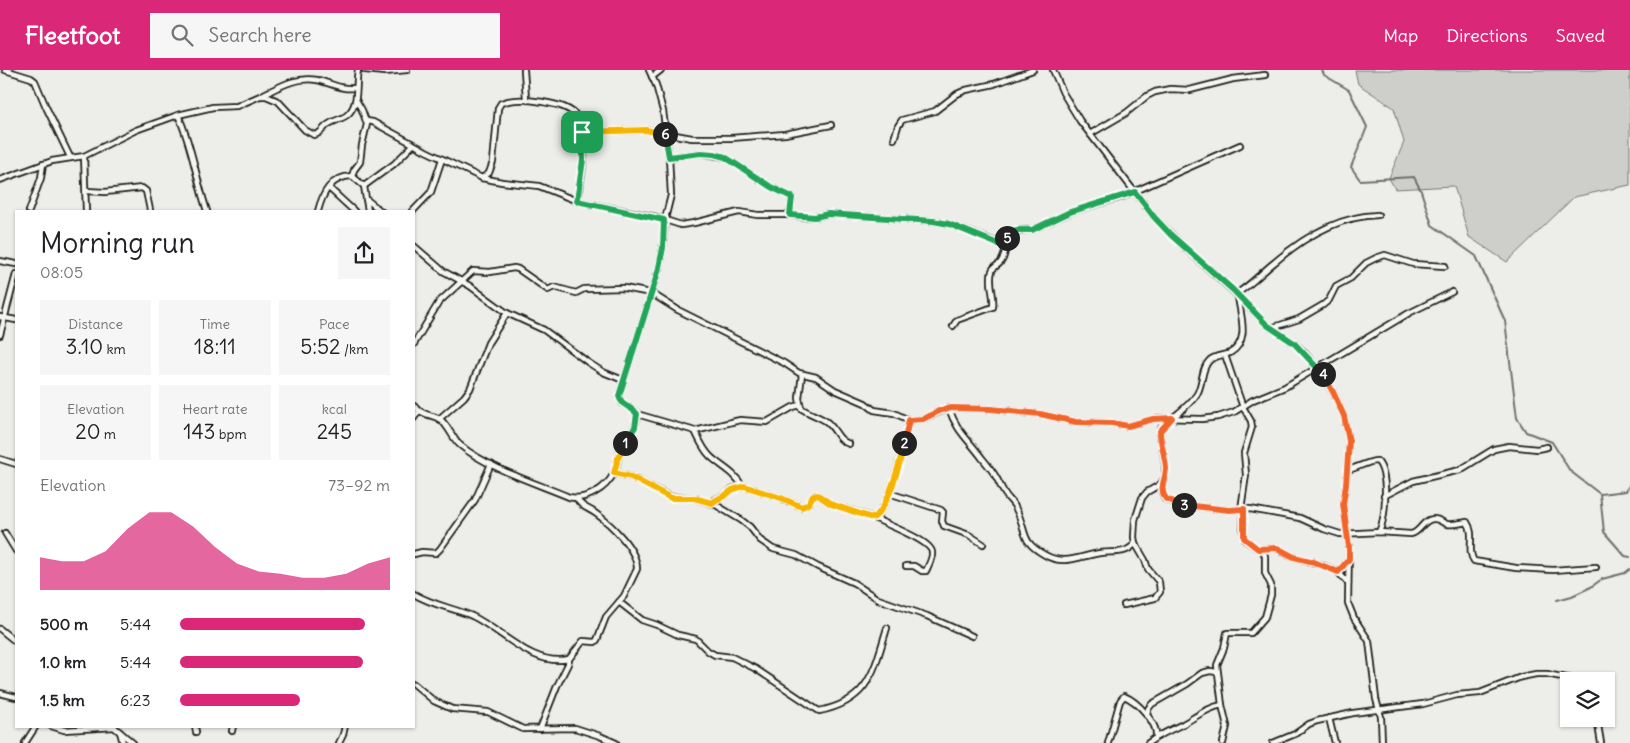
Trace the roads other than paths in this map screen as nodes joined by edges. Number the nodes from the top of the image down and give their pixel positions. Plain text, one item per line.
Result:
1 (5, 70) edge
2 (358, 70) edge
3 (365, 70) edge
4 (406, 70) edge
5 (524, 70) edge
6 (649, 70) edge
7 (661, 70) edge
8 (1033, 70) edge
9 (1054, 70) edge
10 (1265, 74) dead end
11 (652, 77) junction
12 (355, 88) junction
13 (260, 96) junction
14 (356, 100) junction
15 (526, 100) junction
16 (178, 115) junction
17 (366, 121) junction
18 (831, 125) dead end
19 (582, 132) junction
20 (665, 134) junction
21 (1090, 134) junction
22 (894, 139) dead end
23 (413, 145) junction
24 (1240, 145) dead end
25 (84, 156) junction
26 (70, 157) junction
27 (669, 157) junction
28 (442, 159) junction
29 (43, 164) junction
30 (352, 176) junction
31 (482, 178) junction
32 (0, 180) edge
33 (364, 186) junction
34 (329, 188) junction
35 (86, 191) junction
36 (1135, 192) junction
37 (366, 199) junction
38 (577, 201) junction
39 (29, 210) edge
40 (86, 210) edge
41 (150, 210) dead end
42 (206, 210) edge
43 (318, 210) edge
44 (353, 210) edge
45 (368, 210) edge
46 (380, 210) edge
47 (414, 210) edge
48 (790, 215) junction
49 (1378, 215) dead end
50 (664, 220) junction
51 (1005, 240) junction
52 (415, 247) edge
53 (0, 261) edge
54 (15, 264) edge
55 (1445, 266) dead end
56 (15, 277) edge
57 (461, 282) junction
58 (1452, 292) dead end
59 (651, 294) junction
60 (1237, 295) junction
61 (507, 313) junction
62 (2, 317) edge
63 (15, 320) edge
64 (953, 326) dead end
65 (1271, 328) junction
66 (0, 335) edge
67 (415, 342) edge
68 (1225, 354) junction
69 (1318, 368) junction
70 (802, 374) junction
71 (623, 380) junction
72 (800, 405) junction
73 (415, 407) edge
74 (1243, 407) junction
75 (949, 408) junction
76 (419, 411) junction
77 (637, 414) junction
78 (415, 417) edge
79 (1172, 418) junction
80 (439, 419) junction
81 (909, 420) junction
82 (696, 431) junction
83 (850, 444) dead end
84 (1547, 446) dead end
85 (0, 459) edge
86 (15, 464) edge
87 (491, 464) junction
88 (1348, 470) junction
89 (614, 473) junction
90 (1161, 484) junction
91 (742, 486) junction
92 (889, 493) junction
93 (1384, 496) junction
94 (577, 499) junction
95 (712, 503) junction
96 (1242, 509) junction
97 (874, 518) junction
98 (1379, 532) junction
99 (5, 533) dead end
100 (1347, 533) junction
101 (1135, 543) junction
102 (983, 544) dead end
103 (15, 549) edge
104 (1262, 549) junction
105 (415, 554) edge
106 (1349, 559) junction
107 (906, 566) dead end
108 (1596, 566) dead end
109 (1338, 572) junction
110 (1348, 583) junction
111 (415, 595) edge
112 (619, 602) junction
113 (1124, 605) dead end
114 (887, 628) dead end
115 (0, 629) edge
116 (972, 636) dead end
117 (9, 637) junction
118 (15, 637) edge
119 (15, 641) edge
120 (569, 659) junction
121 (1217, 672) junction
122 (1560, 676) edge
123 (415, 685) edge
124 (0, 693) edge
125 (15, 697) edge
126 (1222, 705) junction
127 (1379, 711) junction
128 (1147, 716) junction
129 (1329, 718) junction
130 (1598, 727) edge
131 (35, 728) edge
132 (58, 728) edge
133 (97, 728) edge
134 (115, 728) edge
135 (345, 728) edge
136 (540, 729) junction
137 (120, 732) junction
138 (1156, 737) junction
139 (25, 743) edge
140 (123, 743) edge
141 (133, 743) edge
142 (339, 743) edge
143 (616, 743) edge
144 (1108, 743) edge
145 (1148, 743) edge
146 (1223, 743) edge
147 (1273, 743) edge
148 (1335, 743) edge
149 (1382, 743) edge
150 (1601, 743) edge

1 - 26 street
2 - 12 street
3 - 4 street
5 - 15 street
6 - 11 street
7 - 11 street
8 - 22 street
9 - 21 street
10 - 21 street
11 - 20 street
12 - 13 street
12 - 14 street
13 - 14 street
13 - 16 street
14 - 17 street
15 - 19 street
15 - 31 street
16 - 25 street
16 - 42 street
17 - 23 street
17 - 30 street
18 - 20 street
19 - 20 street
19 - 38 street
20 - 27 street
21 - 36 street
23 - 28 street
23 - 33 street
24 - 36 street
25 - 26 street
25 - 35 street
26 - 29 street
27 - 48 street
27 - 50 street
28 - 31 street
28 - 47 street
29 - 32 street
29 - 39 street
30 - 33 street
30 - 34 street
31 - 38 street
33 - 37 street
34 - 43 street
34 - 44 street
35 - 40 street
35 - 41 street
36 - 51 street
36 - 60 street
37 - 45 street
37 - 46 street
38 - 50 street
48 - 50 street
48 - 51 street
49 - 60 street
50 - 59 street
51 - 64 street
52 - 57 street
53 - 54 street
55 - 65 street
56 - 62 street
57 - 59 street
57 - 61 street
57 - 67 street
58 - 69 street
59 - 70 street
59 - 71 street
60 - 65 street
60 - 68 street
61 - 71 street
61 - 80 street
62 - 63 street
62 - 66 street
65 - 69 street
68 - 74 street
68 - 79 street
69 - 74 street
69 - 88 street
70 - 72 street
70 - 81 street
71 - 77 street
72 - 82 street
72 - 83 street
73 - 76 street
74 - 79 street
74 - 96 street
75 - 79 street
75 - 81 street
75 - 101 street
76 - 78 street
76 - 80 street
77 - 82 street
77 - 89 street
79 - 90 street
80 - 87 street
81 - 92 street
82 - 91 street
84 - 93 street
85 - 86 street
87 - 94 street
87 - 105 street
88 - 93 street
88 - 100 street
89 - 94 street
89 - 95 street
90 - 96 street
90 - 101 street
91 - 95 street
91 - 97 street
92 - 97 street
92 - 102 street
93 - 98 street
94 - 112 street
95 - 116 street
96 - 100 street
96 - 104 street
97 - 107 street
98 - 100 street
98 - 108 street
99 - 103 street
100 - 106 street
101 - 113 street
104 - 109 street
104 - 121 street
106 - 109 street
106 - 110 street
109 - 110 street
110 - 127 street
111 - 120 street
112 - 114 street
112 - 120 street
115 - 117 street
117 - 118 street
117 - 119 street
120 - 136 street
121 - 126 street
121 - 128 street
122 - 127 street
123 - 136 street
124 - 125 street
126 - 138 street
126 - 146 street
127 - 129 street
127 - 149 street
128 - 138 street
128 - 144 street
129 - 147 street
129 - 148 street
130 - 150 street
131 - 139 street
132 - 133 street
134 - 137 street
135 - 142 street
136 - 143 street
137 - 140 street
137 - 141 street
138 - 145 street

